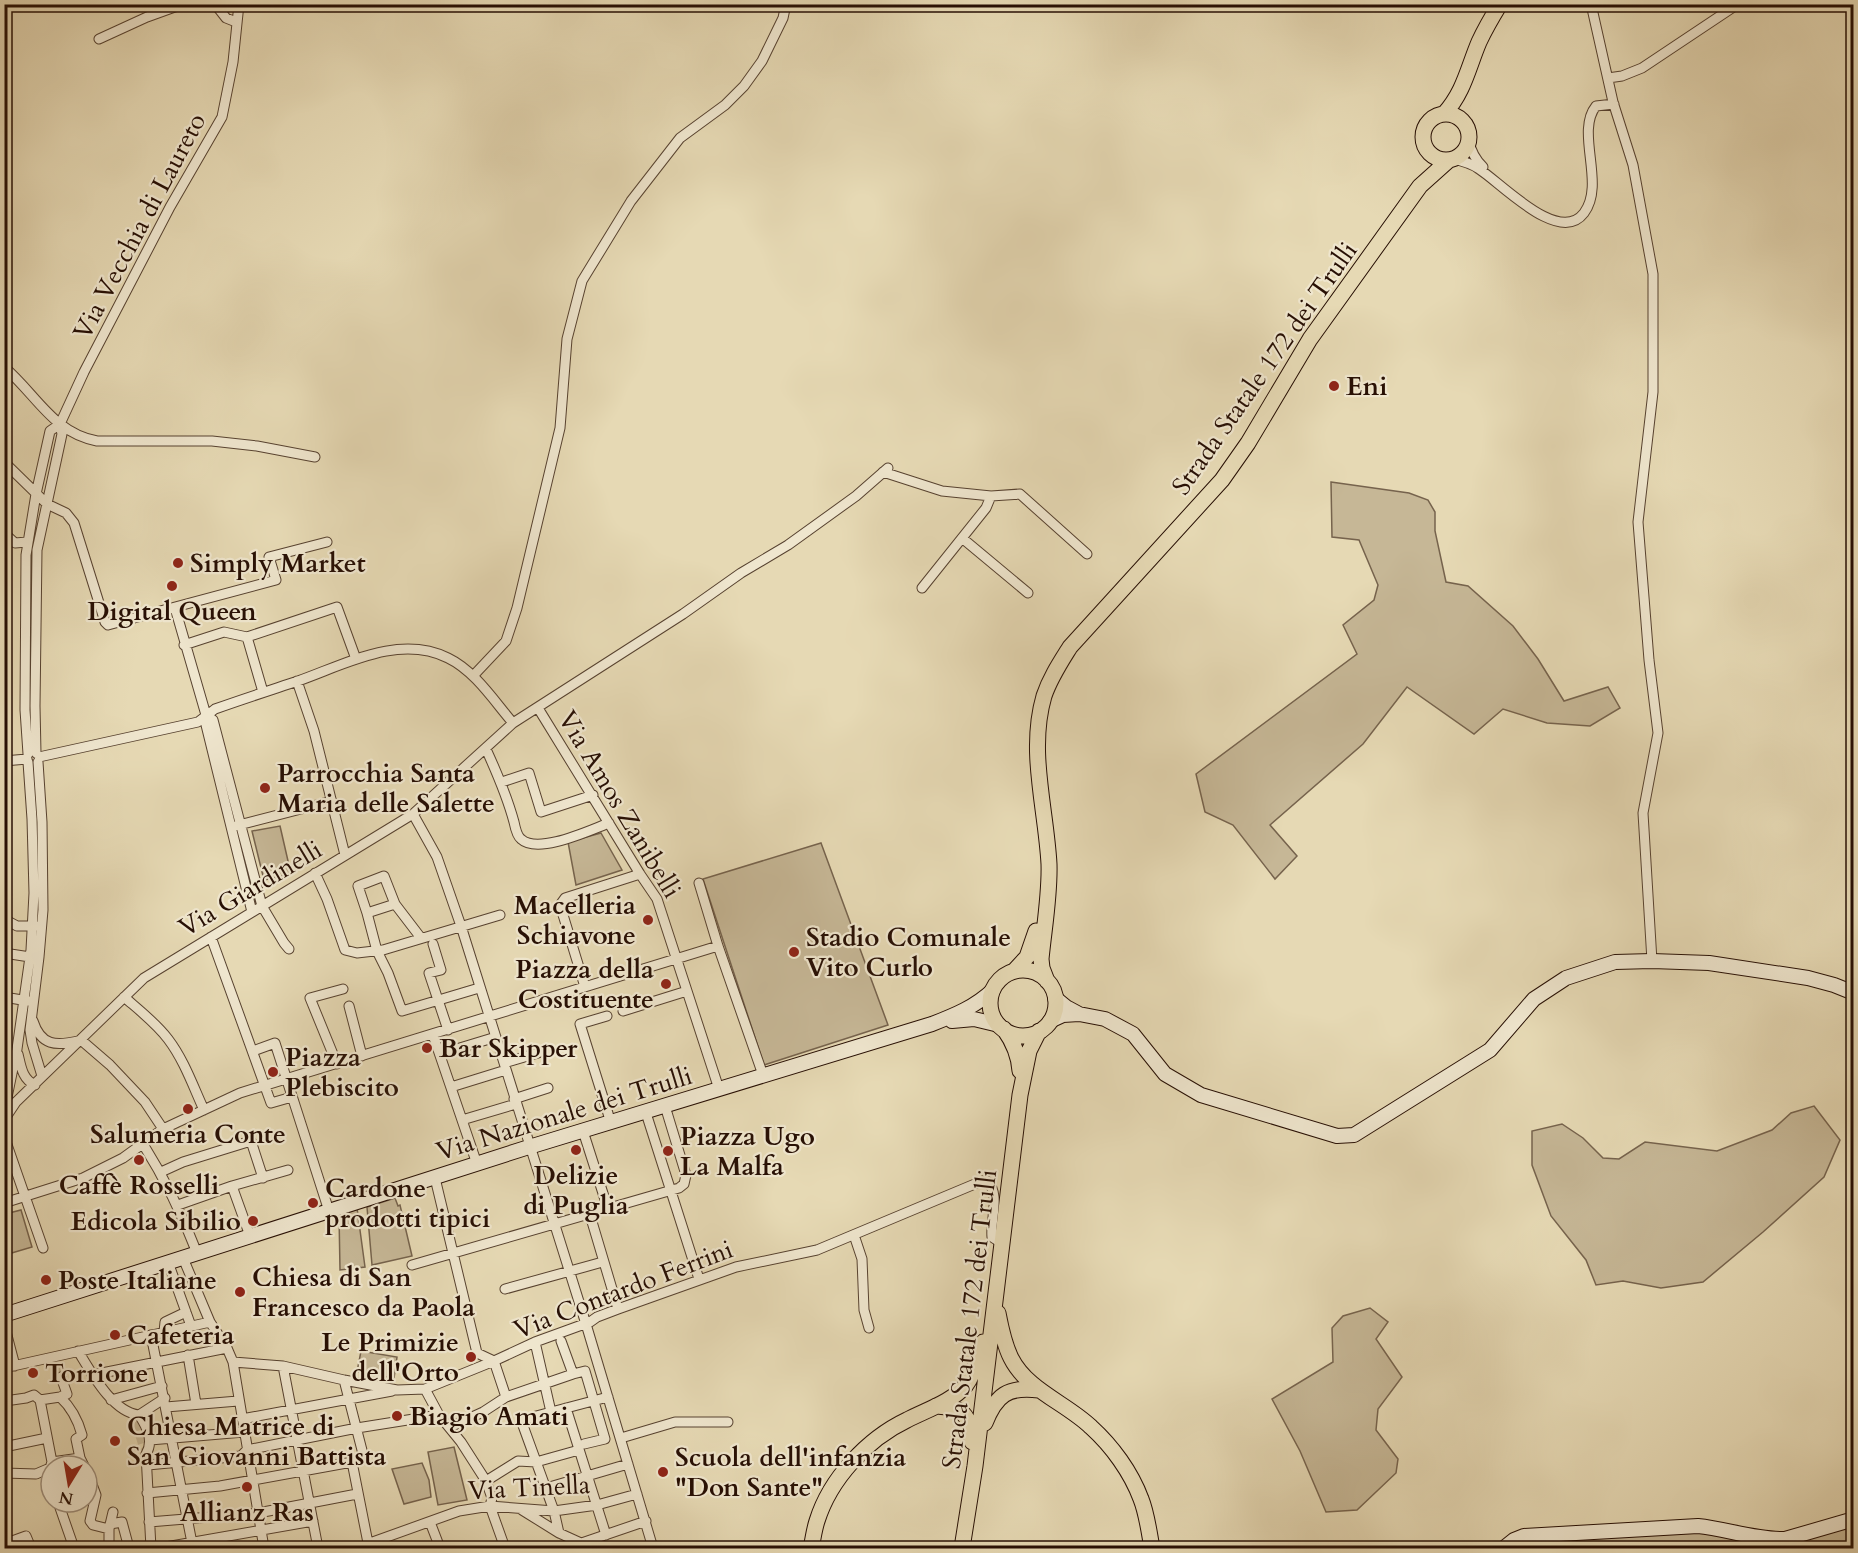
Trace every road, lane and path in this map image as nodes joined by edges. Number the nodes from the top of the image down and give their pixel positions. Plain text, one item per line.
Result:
1 (183, 4) edge
2 (215, 4) edge
3 (239, 4) edge
4 (786, 4) edge
5 (1500, 4) edge
6 (1591, 4) edge
7 (1738, 4) edge
8 (236, 22) junction
9 (99, 39) dead end
10 (1608, 78) junction
11 (1467, 79) junction
12 (1614, 104) junction
13 (1444, 114) junction
14 (1465, 124) junction
15 (1469, 141) junction
16 (1428, 151) junction
17 (1451, 160) junction
18 (1499, 184) junction
19 (1420, 186) junction
20 (4, 367) edge
21 (60, 424) junction
22 (315, 458) dead end
23 (4, 462) edge
24 (36, 494) junction
25 (991, 496) junction
26 (47, 504) junction
27 (4, 533) edge
28 (962, 538) junction
29 (27, 542) junction
30 (327, 542) dead end
31 (1087, 554) dead end
32 (922, 588) dead end
33 (1028, 593) dead end
34 (175, 608) junction
35 (247, 637) junction
36 (184, 645) junction
37 (356, 659) junction
38 (473, 676) junction
39 (297, 681) junction
40 (263, 692) junction
41 (538, 708) junction
42 (206, 715) junction
43 (513, 723) junction
44 (486, 749) junction
45 (33, 758) junction
46 (4, 760) edge
47 (502, 782) junction
48 (593, 795) junction
49 (332, 801) junction
50 (413, 814) junction
51 (609, 823) junction
52 (241, 824) junction
53 (231, 827) junction
54 (345, 855) junction
55 (315, 873) junction
56 (640, 874) junction
57 (699, 883) dead end
58 (1047, 897) junction
59 (395, 904) junction
60 (262, 906) junction
61 (252, 912) junction
62 (367, 913) junction
63 (500, 915) dead end
64 (6, 920) edge
65 (37, 926) junction
66 (461, 926) junction
67 (4, 932) edge
68 (211, 937) junction
69 (422, 938) junction
70 (433, 944) dead end
71 (718, 946) junction
72 (289, 949) dead end
73 (376, 951) junction
74 (4, 953) edge
75 (30, 957) junction
76 (678, 959) junction
77 (1652, 961) junction
78 (1014, 971) junction
79 (1047, 981) junction
80 (585, 987) junction
81 (479, 988) junction
82 (343, 989) dead end
83 (993, 990) junction
84 (687, 991) junction
85 (1854, 993) edge
86 (4, 997) edge
87 (124, 997) junction
88 (1055, 998) junction
89 (438, 1000) junction
90 (29, 1001) junction
91 (349, 1006) dead end
92 (623, 1011) dead end
93 (1079, 1014) junction
94 (32, 1016) junction
95 (607, 1016) dead end
96 (489, 1017) junction
97 (932, 1024) junction
98 (1045, 1026) junction
99 (1002, 1027) junction
100 (448, 1030) junction
101 (433, 1035) junction
102 (496, 1036) junction
103 (81, 1040) junction
104 (17, 1049) junction
105 (253, 1051) junction
106 (537, 1053) dead end
107 (440, 1054) junction
108 (362, 1056) junction
109 (337, 1064) junction
110 (505, 1066) junction
111 (763, 1075) junction
112 (42, 1076) junction
113 (286, 1078) junction
114 (265, 1084) junction
115 (34, 1085) junction
116 (451, 1087) junction
117 (548, 1088) dead end
118 (719, 1089) junction
119 (1020, 1095) junction
120 (292, 1097) junction
121 (515, 1101) junction
122 (665, 1106) junction
123 (204, 1110) junction
124 (4, 1112) edge
125 (646, 1113) junction
126 (4, 1120) edge
127 (462, 1120) junction
128 (611, 1123) junction
129 (163, 1129) junction
130 (583, 1131) junction
131 (4, 1136) edge
132 (143, 1144) junction
133 (529, 1147) junction
134 (477, 1164) junction
135 (288, 1170) dead end
136 (161, 1172) junction
137 (263, 1178) junction
138 (435, 1178) junction
139 (232, 1186) junction
140 (670, 1191) junction
141 (26, 1198) junction
142 (4, 1203) edge
143 (178, 1205) junction
144 (608, 1209) junction
145 (328, 1211) junction
146 (590, 1215) junction
147 (554, 1225) junction
148 (854, 1235) junction
149 (250, 1236) junction
150 (1001, 1244) junction
151 (42, 1248) dead end
152 (197, 1253) junction
153 (453, 1253) junction
154 (183, 1258) junction
155 (168, 1262) junction
156 (599, 1263) dead end
157 (412, 1265) dead end
158 (569, 1271) junction
159 (699, 1279) junction
160 (505, 1289) dead end
161 (995, 1299) junction
162 (618, 1309) junction
163 (186, 1312) junction
164 (4, 1314) edge
165 (210, 1322) junction
166 (4, 1324) edge
167 (585, 1324) junction
168 (191, 1326) junction
169 (869, 1328) dead end
170 (164, 1332) junction
171 (151, 1335) junction
172 (561, 1341) dead end
173 (535, 1342) junction
174 (226, 1348) junction
175 (78, 1351) junction
176 (188, 1355) junction
177 (494, 1361) junction
178 (157, 1362) junction
179 (233, 1362) junction
180 (15, 1365) junction
181 (284, 1366) junction
182 (4, 1368) edge
183 (573, 1374) junction
184 (92, 1375) junction
185 (61, 1377) tunnel mouth
186 (344, 1380) junction
187 (545, 1383) junction
188 (162, 1386) junction
189 (425, 1389) junction
190 (397, 1390) junction
191 (1039, 1390) junction
192 (506, 1397) junction
193 (608, 1397) junction
194 (37, 1398) junction
195 (60, 1398) junction
196 (350, 1399) junction
197 (111, 1400) junction
198 (238, 1401) junction
199 (594, 1401) junction
200 (165, 1403) junction
201 (196, 1404) junction
202 (4, 1405) edge
203 (936, 1406) junction
204 (566, 1408) junction
205 (292, 1410) junction
206 (551, 1412) junction
207 (439, 1415) junction
208 (136, 1417) junction
209 (242, 1419) junction
210 (728, 1422) dead end
211 (450, 1427) junction
212 (357, 1428) junction
213 (244, 1432) junction
214 (171, 1437) junction
215 (47, 1438) junction
216 (621, 1438) junction
217 (150, 1440) junction
218 (297, 1440) junction
219 (978, 1441) junction
220 (4, 1447) edge
221 (582, 1447) junction
222 (247, 1450) junction
223 (49, 1454) edge
224 (80, 1454) edge
225 (352, 1461) junction
226 (177, 1462) junction
227 (536, 1462) junction
228 (628, 1464) junction
229 (148, 1465) junction
230 (975, 1466) junction
231 (303, 1470) junction
232 (39, 1472) edge
233 (4, 1473) edge
234 (588, 1476) junction
235 (252, 1479) junction
236 (486, 1481) junction
237 (546, 1488) junction
238 (182, 1491) junction
239 (147, 1493) junction
240 (357, 1494) junction
241 (637, 1494) junction
242 (309, 1503) junction
243 (597, 1505) junction
244 (490, 1506) junction
245 (519, 1508) junction
246 (554, 1511) junction
247 (112, 1512) dead end
248 (258, 1513) junction
249 (62, 1514) edge
250 (92, 1514) edge
251 (1854, 1519) edge
252 (187, 1520) junction
253 (313, 1521) junction
254 (646, 1521) junction
255 (149, 1522) junction
256 (430, 1522) junction
257 (109, 1526) junction
258 (261, 1531) junction
259 (559, 1533) junction
260 (606, 1535) junction
261 (4, 1544) edge
262 (368, 1544) junction
263 (193, 1546) edge
264 (584, 1546) edge
265 (31, 1548) edge
266 (74, 1548) edge
267 (109, 1548) edge
268 (129, 1548) edge
269 (151, 1548) edge
270 (160, 1548) edge
271 (264, 1548) edge
272 (318, 1548) edge
273 (356, 1548) edge
274 (440, 1548) edge
275 (505, 1548) edge
276 (567, 1548) edge
277 (653, 1548) edge
278 (811, 1548) edge
279 (962, 1548) edge
280 (1152, 1548) edge
281 (1504, 1548) edge

1 - 9 street
2 - 8 street
3 - 8 street, Via Vecchia di Laureto
4 - 38 street
5 - 11 main road
6 - 10 street
7 - 10 street
8 - 21 street, Via Vecchia di Laureto
10 - 12 street
11 - 13 main road
11 - 14 main road
12 - 18 street
12 - 77 street
13 - 14 main road
13 - 16 main road
14 - 15 main road
15 - 17 main road
15 - 18 street
16 - 17 main road
16 - 19 main road
17 - 18 street
17 - 19 main road
19 - 58 main road, Strada Statale 172 dei Trulli
20 - 21 street
21 - 22 street
21 - 24 street, Via Vecchia di Laureto
21 - 26 street
23 - 24 street
24 - 26 street
24 - 29 street, Via Vecchia di Laureto
25 - 28 street
25 - 31 street
25 - 41 street, Via Giardinelli
26 - 34 street
26 - 45 street
27 - 29 street
28 - 32 street
28 - 33 street
29 - 45 street, Via Vecchia di Laureto
30 - 34 street
34 - 36 street
35 - 36 street
35 - 37 street
35 - 40 street
36 - 42 street
37 - 38 street
37 - 39 street
38 - 43 street
39 - 40 street
39 - 49 street
40 - 42 street
41 - 43 street, Via Giardinelli
41 - 48 street, Via Amos Zanibelli
42 - 45 street
42 - 52 street
42 - 53 street
43 - 44 street, Via Giardinelli
44 - 47 street
44 - 50 street, Via Giardinelli
45 - 46 street
45 - 65 street
47 - 48 street
47 - 51 street
48 - 51 street, Via Amos Zanibelli
49 - 52 street
49 - 54 street
50 - 54 street, Via Giardinelli
50 - 66 street
51 - 56 street, Via Amos Zanibelli
52 - 53 street
52 - 60 street
53 - 61 street
54 - 55 street, Via Giardinelli
55 - 60 street, Via Giardinelli
55 - 73 street
56 - 76 street, Via Amos Zanibelli
56 - 80 street
57 - 71 street
58 - 78 main road, Strada Statale 172 dei Trulli
58 - 79 main road, Strada Statale 172 dei Trulli
59 - 62 street
59 - 62 street
59 - 69 street
60 - 61 street, Via Giardinelli
60 - 72 street
61 - 68 street, Via Giardinelli
62 - 73 street
63 - 66 street
64 - 65 street
64 - 67 street
65 - 75 street
65 - 90 street
66 - 69 street
66 - 81 street
68 - 87 street, Via Giardinelli
68 - 105 street
69 - 73 street
70 - 89 street
71 - 76 street
71 - 111 street
73 - 89 street
74 - 75 street
75 - 90 street
76 - 80 street
76 - 84 street
77 - 85 street
77 - 93 street
78 - 79 main road
78 - 83 main road, Strada Statale 172 dei Trulli
79 - 88 main road, Strada Statale 172 dei Trulli
80 - 96 street
81 - 89 street
81 - 96 street
82 - 109 street
83 - 97 street, Via Nazionale dei Trulli
83 - 99 main road, Strada Statale 172 dei Trulli
84 - 92 street
84 - 118 street
86 - 90 street
87 - 103 street, Via Giardinelli
87 - 123 street
88 - 93 street
88 - 98 main road, Strada Statale 172 dei Trulli
89 - 100 street
90 - 94 street
90 - 104 street
91 - 108 street
93 - 98 street
94 - 103 street
94 - 112 street
95 - 128 street
96 - 100 street
96 - 102 street
97 - 99 street, Via Nazionale dei Trulli
97 - 111 street, Via Nazionale dei Trulli
98 - 99 main road
98 - 119 main road, Strada Statale 172 dei Trulli
99 - 119 main road, Strada Statale 172 dei Trulli
100 - 101 street
101 - 107 street
101 - 108 street
102 - 107 street
102 - 110 street
103 - 112 street, Via Giardinelli
103 - 129 street
104 - 115 street
104 - 124 street
105 - 113 street
105 - 114 street
106 - 110 street
107 - 116 street
108 - 109 street
109 - 113 street
110 - 116 street
110 - 121 street
111 - 118 street, Via Nazionale dei Trulli
112 - 115 street, Via Giardinelli
113 - 114 street
113 - 120 street
114 - 120 street
114 - 123 street
115 - 126 street, Via Giardinelli
116 - 127 street
117 - 121 street
118 - 122 street, Via Nazionale dei Trulli
119 - 150 main road, Strada Statale 172 dei Trulli
120 - 145 street
121 - 127 street
121 - 133 street
122 - 125 street, Via Nazionale dei Trulli
122 - 140 street
123 - 129 street
125 - 128 street, Via Nazionale dei Trulli
125 - 140 street
127 - 134 street
128 - 130 street, Via Nazionale dei Trulli
129 - 132 street
130 - 133 street, Via Nazionale dei Trulli
130 - 144 street
131 - 141 street
132 - 136 street
132 - 141 street
133 - 134 street, Via Nazionale dei Trulli
133 - 147 street
134 - 138 street, Via Nazionale dei Trulli
135 - 137 street
136 - 137 street
136 - 143 street
137 - 139 street
138 - 145 street, Via Nazionale dei Trulli
138 - 153 street
139 - 143 street
139 - 149 street
140 - 144 street
140 - 159 street
141 - 142 street
141 - 151 street
143 - 152 street
144 - 146 street
145 - 149 street, Via Nazionale dei Trulli
146 - 147 street
146 - 162 street
147 - 153 street
147 - 158 street
148 - 150 street, Via Contardo Ferrini
148 - 159 street, Via Contardo Ferrini
148 - 169 street
149 - 152 street, Via Nazionale dei Trulli
150 - 161 main road, Strada Statale 172 dei Trulli
152 - 154 street, Via Nazionale dei Trulli
153 - 157 street
153 - 177 street
154 - 155 street, Via Nazionale dei Trulli
154 - 165 street
155 - 163 street
155 - 164 street, Via Nazionale dei Trulli
156 - 158 street
158 - 160 street
158 - 167 street
159 - 162 street, Via Contardo Ferrini
161 - 191 main road
161 - 203 main road
161 - 219 main road, Strada Statale 172 dei Trulli
162 - 167 street, Via Contardo Ferrini
163 - 168 street
163 - 170 street
165 - 168 street
165 - 174 street
166 - 180 street
167 - 173 street, Via Contardo Ferrini
167 - 193 street
168 - 170 street
170 - 171 street
171 - 175 street
171 - 178 street
172 - 183 street
173 - 177 street, Via Contardo Ferrini
173 - 187 street
174 - 176 street
174 - 179 street
175 - 180 street
175 - 184 street
176 - 178 street
176 - 201 street
177 - 189 street, Via Contardo Ferrini
177 - 192 street
178 - 184 street
178 - 188 street
179 - 181 street, Via Contardo Ferrini
179 - 198 street
180 - 182 street
181 - 186 street, Via Contardo Ferrini
181 - 205 street
183 - 187 street
183 - 199 street
184 - 197 street
185 - 195 street
186 - 190 street, Via Contardo Ferrini
186 - 196 street
187 - 192 street
187 - 206 street
188 - 197 street
188 - 200 street
189 - 190 street, Via Contardo Ferrini
189 - 207 street
190 - 196 street
191 - 219 main road
191 - 280 main road
192 - 211 street
193 - 199 street
193 - 216 street
194 - 195 street
194 - 202 street
194 - 215 street
195 - 224 street
196 - 205 street
196 - 212 street
197 - 208 street
198 - 201 street
198 - 209 street
199 - 204 street
199 - 221 street
200 - 201 street
200 - 208 street
200 - 214 street
203 - 230 main road
203 - 278 main road
204 - 206 street
204 - 221 street
205 - 209 street
205 - 218 street
206 - 227 street
207 - 211 street
207 - 212 street
208 - 217 street
209 - 213 street
210 - 216 street
211 - 236 street
212 - 218 street
212 - 225 street
213 - 214 street
213 - 222 street
214 - 217 street
214 - 226 street
215 - 220 street
215 - 223 street
216 - 228 street
217 - 229 street
218 - 222 street
218 - 231 street
219 - 230 main road, Strada Statale 172 dei Trulli
221 - 227 street
221 - 234 street
222 - 226 street
222 - 235 street
225 - 231 street
225 - 240 street
226 - 229 street
226 - 238 street
227 - 236 street
227 - 237 street
228 - 234 street
228 - 241 street
229 - 239 street
230 - 279 main road, Strada Statale 172 dei Trulli
231 - 235 street
231 - 242 street
232 - 233 street
234 - 237 street
234 - 243 street
235 - 238 street
235 - 248 street
236 - 244 street
237 - 246 street
238 - 239 street
238 - 252 street
239 - 255 street
240 - 242 street
240 - 262 street
241 - 243 street, Via Tinella
241 - 254 street
242 - 248 street
242 - 253 street
243 - 246 street, Via Tinella
243 - 260 street
244 - 245 street, Via Tinella
244 - 256 street, Via Tinella
244 - 275 street
245 - 246 street, Via Tinella
245 - 259 street
246 - 259 street
247 - 257 street
248 - 252 street
248 - 258 street
249 - 266 street
250 - 257 street
251 - 281 street
252 - 255 street
252 - 263 street
253 - 258 street
253 - 272 street
254 - 260 street
254 - 277 street
255 - 269 street
256 - 262 street, Via Tinella
256 - 274 street
257 - 267 street
257 - 268 street
258 - 263 street
258 - 271 street
259 - 264 street
260 - 264 street
261 - 265 street
262 - 273 street, Via Tinella
263 - 270 street
264 - 276 street

